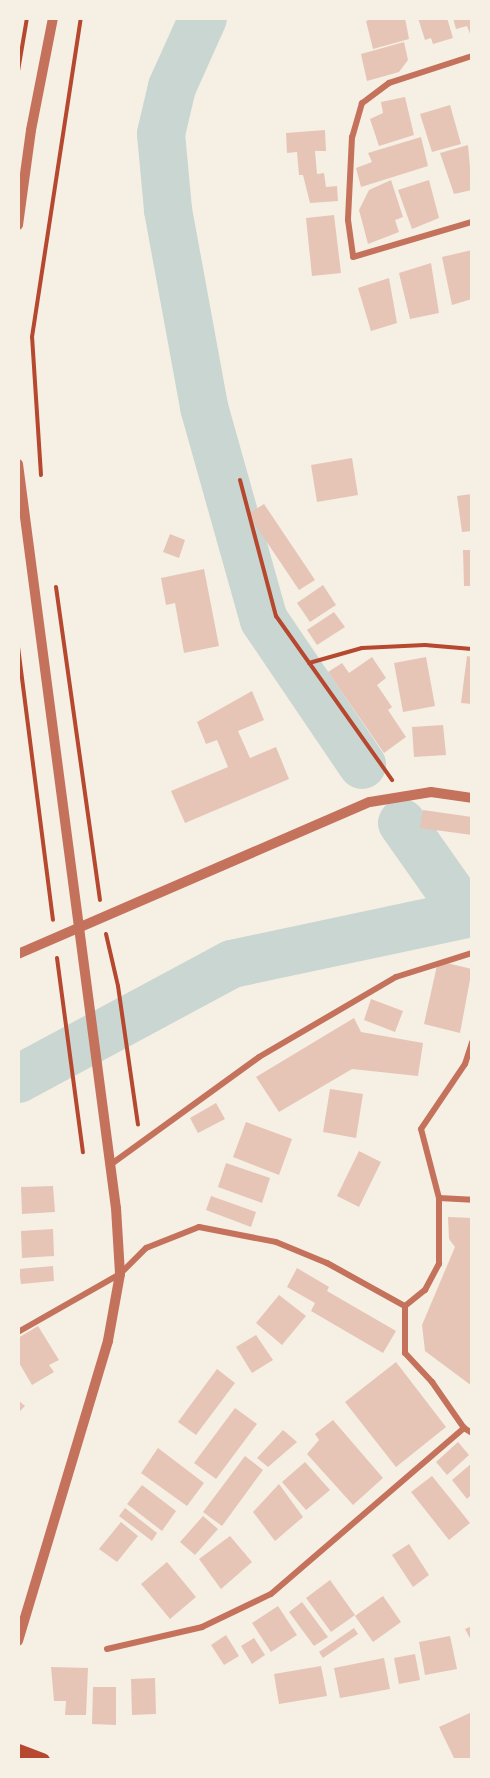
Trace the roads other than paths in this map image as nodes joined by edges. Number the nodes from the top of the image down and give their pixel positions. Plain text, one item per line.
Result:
1 (54, 18) edge
2 (472, 56) edge
3 (472, 222) edge
4 (18, 225) edge
5 (18, 464) edge
6 (472, 798) edge
7 (80, 929) junction
8 (472, 953) edge
9 (18, 954) edge
10 (472, 1042) edge
11 (110, 1165) junction
12 (439, 1198) junction
13 (472, 1200) edge
14 (120, 1274) junction
15 (405, 1306) junction
16 (18, 1332) edge
17 (464, 1428) junction
18 (472, 1433) edge
19 (18, 1641) edge
20 (107, 1649) dead end
21 (18, 1751) edge
22 (42, 1760) edge

1 - 4 street
2 - 3 street
5 - 7 street
6 - 7 street
7 - 9 street
7 - 11 street
8 - 11 street
10 - 12 street
11 - 14 street
12 - 13 street
12 - 15 street
14 - 15 street
14 - 16 street
14 - 19 street
15 - 17 street
17 - 18 street
17 - 20 street
21 - 22 main road

